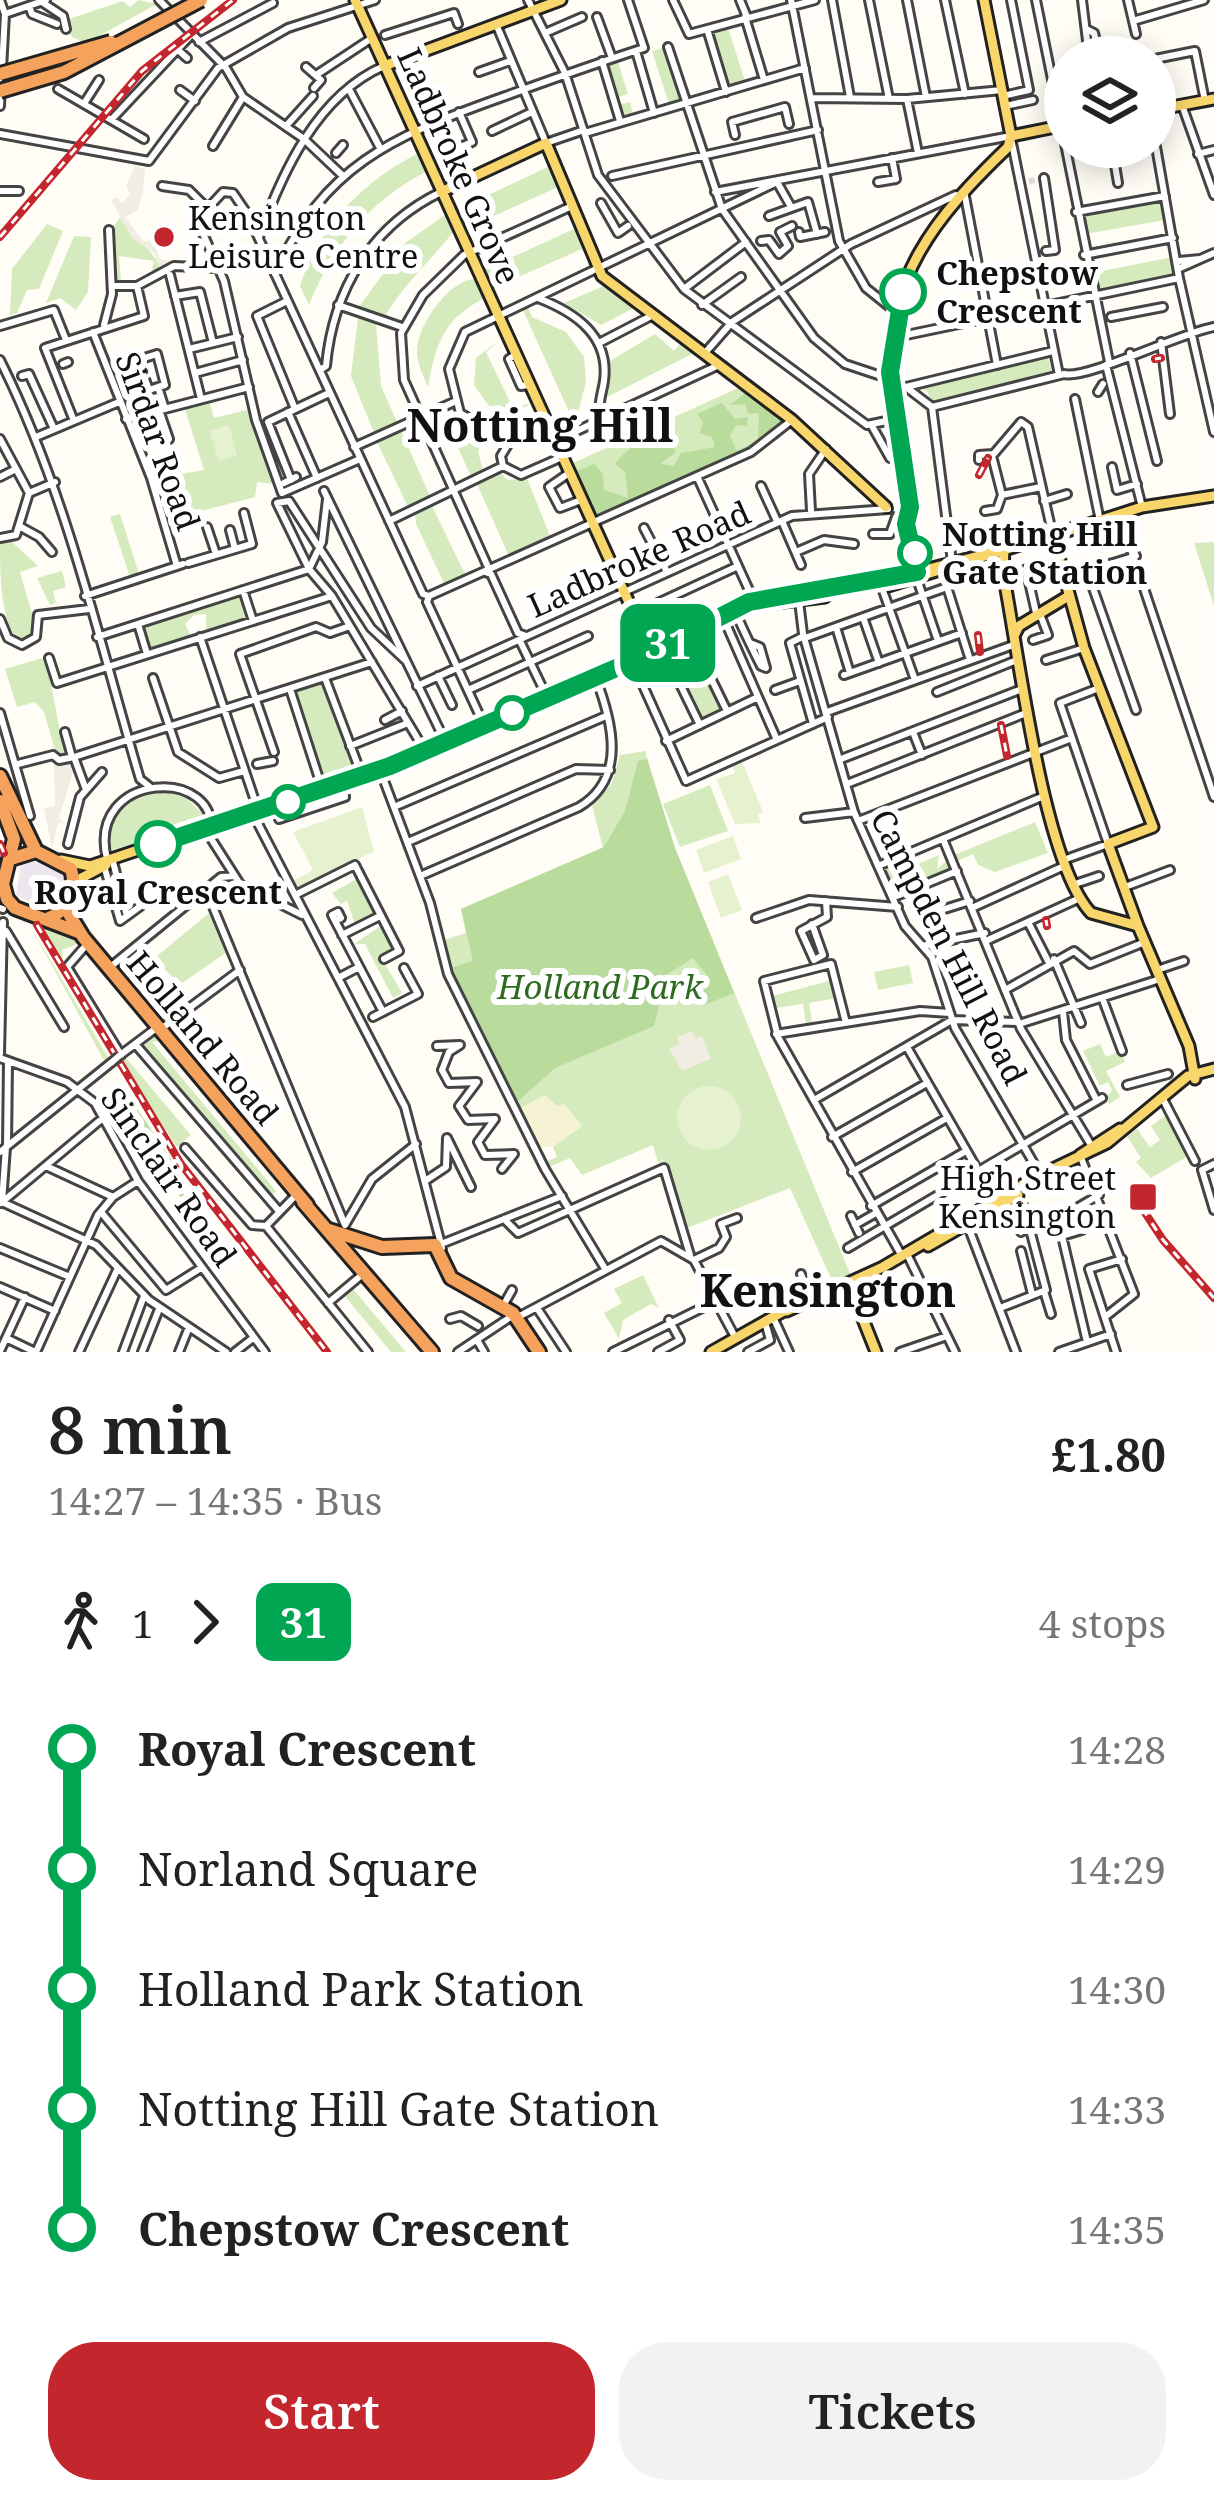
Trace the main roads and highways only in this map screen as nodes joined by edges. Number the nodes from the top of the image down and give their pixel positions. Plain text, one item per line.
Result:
1 (185, 0) edge
2 (201, 0) edge
3 (561, 0) edge
4 (984, 0) edge
5 (356, 3) edge
6 (531, 5) edge
7 (110, 47) junction
8 (384, 66) junction
9 (0, 78) edge
10 (1210, 100) edge
11 (1176, 106) edge
12 (1044, 130) edge
13 (1012, 139) junction
14 (441, 192) junction
15 (1214, 496) edge
16 (894, 514) junction
17 (1053, 535) junction
18 (1004, 552) junction
19 (920, 577) junction
20 (797, 597) junction
21 (1067, 597) junction
22 (1015, 631) junction
23 (657, 648) junction
24 (595, 676) junction
25 (0, 776) edge
26 (0, 801) edge
27 (36, 850) junction
28 (14, 858) junction
29 (61, 860) junction
30 (111, 861) junction
31 (2, 889) edge
32 (72, 890) junction
33 (5, 908) edge
34 (49, 918) junction
35 (1138, 926) junction
36 (84, 938) junction
37 (1193, 1074) edge
38 (1125, 1129) junction
39 (1080, 1155) junction
40 (285, 1178) junction
41 (307, 1205) junction
42 (347, 1239) junction
43 (849, 1284) junction
44 (432, 1352) edge
45 (539, 1352) edge
46 (711, 1352) edge
47 (876, 1352) edge

1 - 7 highway, bridge
2 - 7 highway, bridge
3 - 6 main road
4 - 13 main road
5 - 8 main road, Ladbroke Grove
6 - 8 main road
7 - 9 highway, bridge
8 - 14 main road, Ladbroke Grove
10 - 11 main road
12 - 13 main road
13 - 16 main road
14 - 16 main road
14 - 23 main road, Ladbroke Grove
15 - 17 main road
16 - 19 main road
17 - 18 main road
17 - 21 main road
18 - 19 main road
18 - 19 main road
18 - 22 main road
19 - 20 main road
19 - 20 main road
20 - 23 main road
21 - 22 main road
21 - 35 main road
22 - 35 main road
23 - 24 main road
23 - 24 main road
24 - 30 main road
25 - 27 highway
26 - 28 highway
27 - 28 highway
27 - 29 highway
28 - 31 highway
29 - 30 main road
29 - 32 highway
30 - 32 main road
31 - 33 highway
32 - 34 highway
32 - 36 highway, Holland Road
33 - 34 highway
34 - 36 highway, Holland Road
35 - 37 main road
36 - 40 highway, Holland Road
37 - 38 main road
38 - 39 main road
38 - 39 main road
39 - 43 main road
40 - 41 highway, Holland Road
40 - 41 highway, Holland Road
41 - 42 highway, Holland Road
42 - 44 highway
42 - 45 highway
43 - 46 main road
43 - 47 main road

